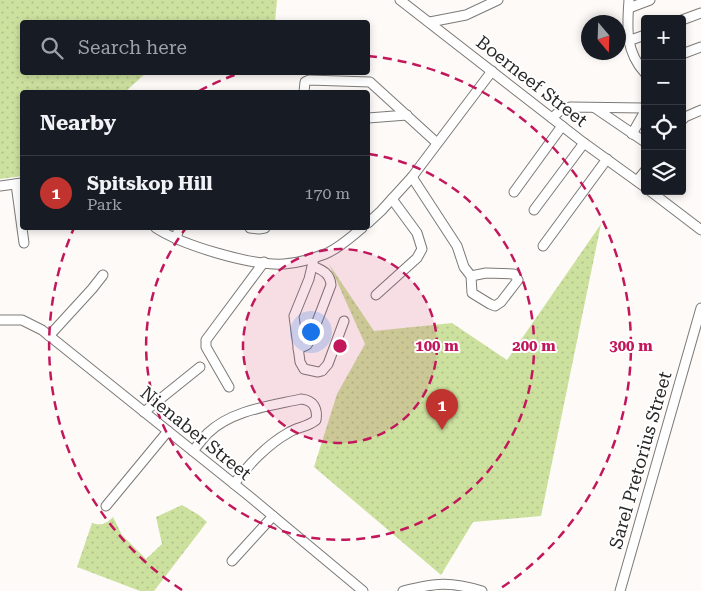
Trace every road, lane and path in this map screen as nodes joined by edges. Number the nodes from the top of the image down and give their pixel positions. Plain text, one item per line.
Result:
1 (400, 0) edge
2 (498, 0) edge
3 (650, 0) edge
4 (629, 4) edge
5 (701, 12) edge
6 (686, 18) edge
7 (430, 22) junction
8 (641, 36) edge
9 (628, 41) junction
10 (701, 47) edge
11 (686, 53) edge
12 (641, 68) edge
13 (492, 71) junction
14 (304, 90) edge
15 (594, 108) junction
16 (641, 108) edge
17 (701, 110) edge
18 (407, 115) junction
19 (686, 116) edge
20 (370, 118) edge
21 (552, 118) junction
22 (641, 118) edge
23 (562, 126) junction
24 (632, 134) junction
25 (641, 140) edge
26 (584, 143) junction
27 (437, 144) junction
28 (607, 160) junction
29 (412, 176) junction
30 (641, 176) edge
31 (637, 181) junction
32 (19, 183) edge
33 (641, 184) edge
34 (0, 186) edge
35 (514, 192) dead end
36 (655, 195) edge
37 (392, 199) junction
38 (534, 210) dead end
39 (370, 221) edge
40 (23, 230) edge
41 (160, 230) edge
42 (178, 230) edge
43 (359, 230) edge
44 (701, 230) edge
45 (176, 239) junction
46 (24, 243) dead end
47 (544, 246) dead end
48 (264, 262) junction
49 (313, 262) junction
50 (103, 275) dead end
51 (471, 276) junction
52 (376, 294) dead end
53 (701, 308) edge
54 (0, 320) edge
55 (344, 321) dead end
56 (49, 336) junction
57 (298, 349) junction
58 (200, 367) dead end
59 (229, 387) dead end
60 (144, 412) junction
61 (168, 431) junction
62 (193, 451) junction
63 (234, 484) junction
64 (106, 506) dead end
65 (273, 516) junction
66 (232, 561) dead end
67 (362, 591) edge
68 (403, 591) edge
69 (482, 591) edge
70 (620, 591) edge

1 - 7 street, Boerneef Street
2 - 7 street
3 - 4 street
4 - 9 street
5 - 6 street
7 - 13 street, Boerneef Street
8 - 9 street
9 - 12 street
10 - 11 street
13 - 21 street, Boerneef Street
13 - 27 street
14 - 18 street
15 - 16 street
15 - 21 street
15 - 24 street
17 - 19 street
18 - 20 street
18 - 27 street
21 - 23 street, Boerneef Street
22 - 24 street
23 - 26 street, Boerneef Street
23 - 35 street
24 - 25 street
26 - 28 street, Boerneef Street
26 - 38 street
27 - 29 street
28 - 31 street, Boerneef Street
28 - 47 street
29 - 37 street
29 - 51 street
30 - 31 street
31 - 33 street, Boerneef Street
32 - 34 street
36 - 44 street
37 - 39 street
37 - 52 street
40 - 46 street
41 - 45 street
42 - 45 street
43 - 49 street
45 - 48 street
48 - 49 street
48 - 59 street
49 - 57 street
49 - 57 street
50 - 56 street
51 - 51 street
53 - 70 street, Sarel Pretorius Street
54 - 56 street, Nienaber Street
55 - 57 street
56 - 60 street, Nienaber Street
58 - 60 street
60 - 61 street, Nienaber Street
61 - 62 street, Nienaber Street
61 - 64 street
62 - 63 street, Nienaber Street
62 - 63 street
63 - 65 street, Nienaber Street
65 - 66 street
65 - 67 street, Nienaber Street
68 - 69 street

